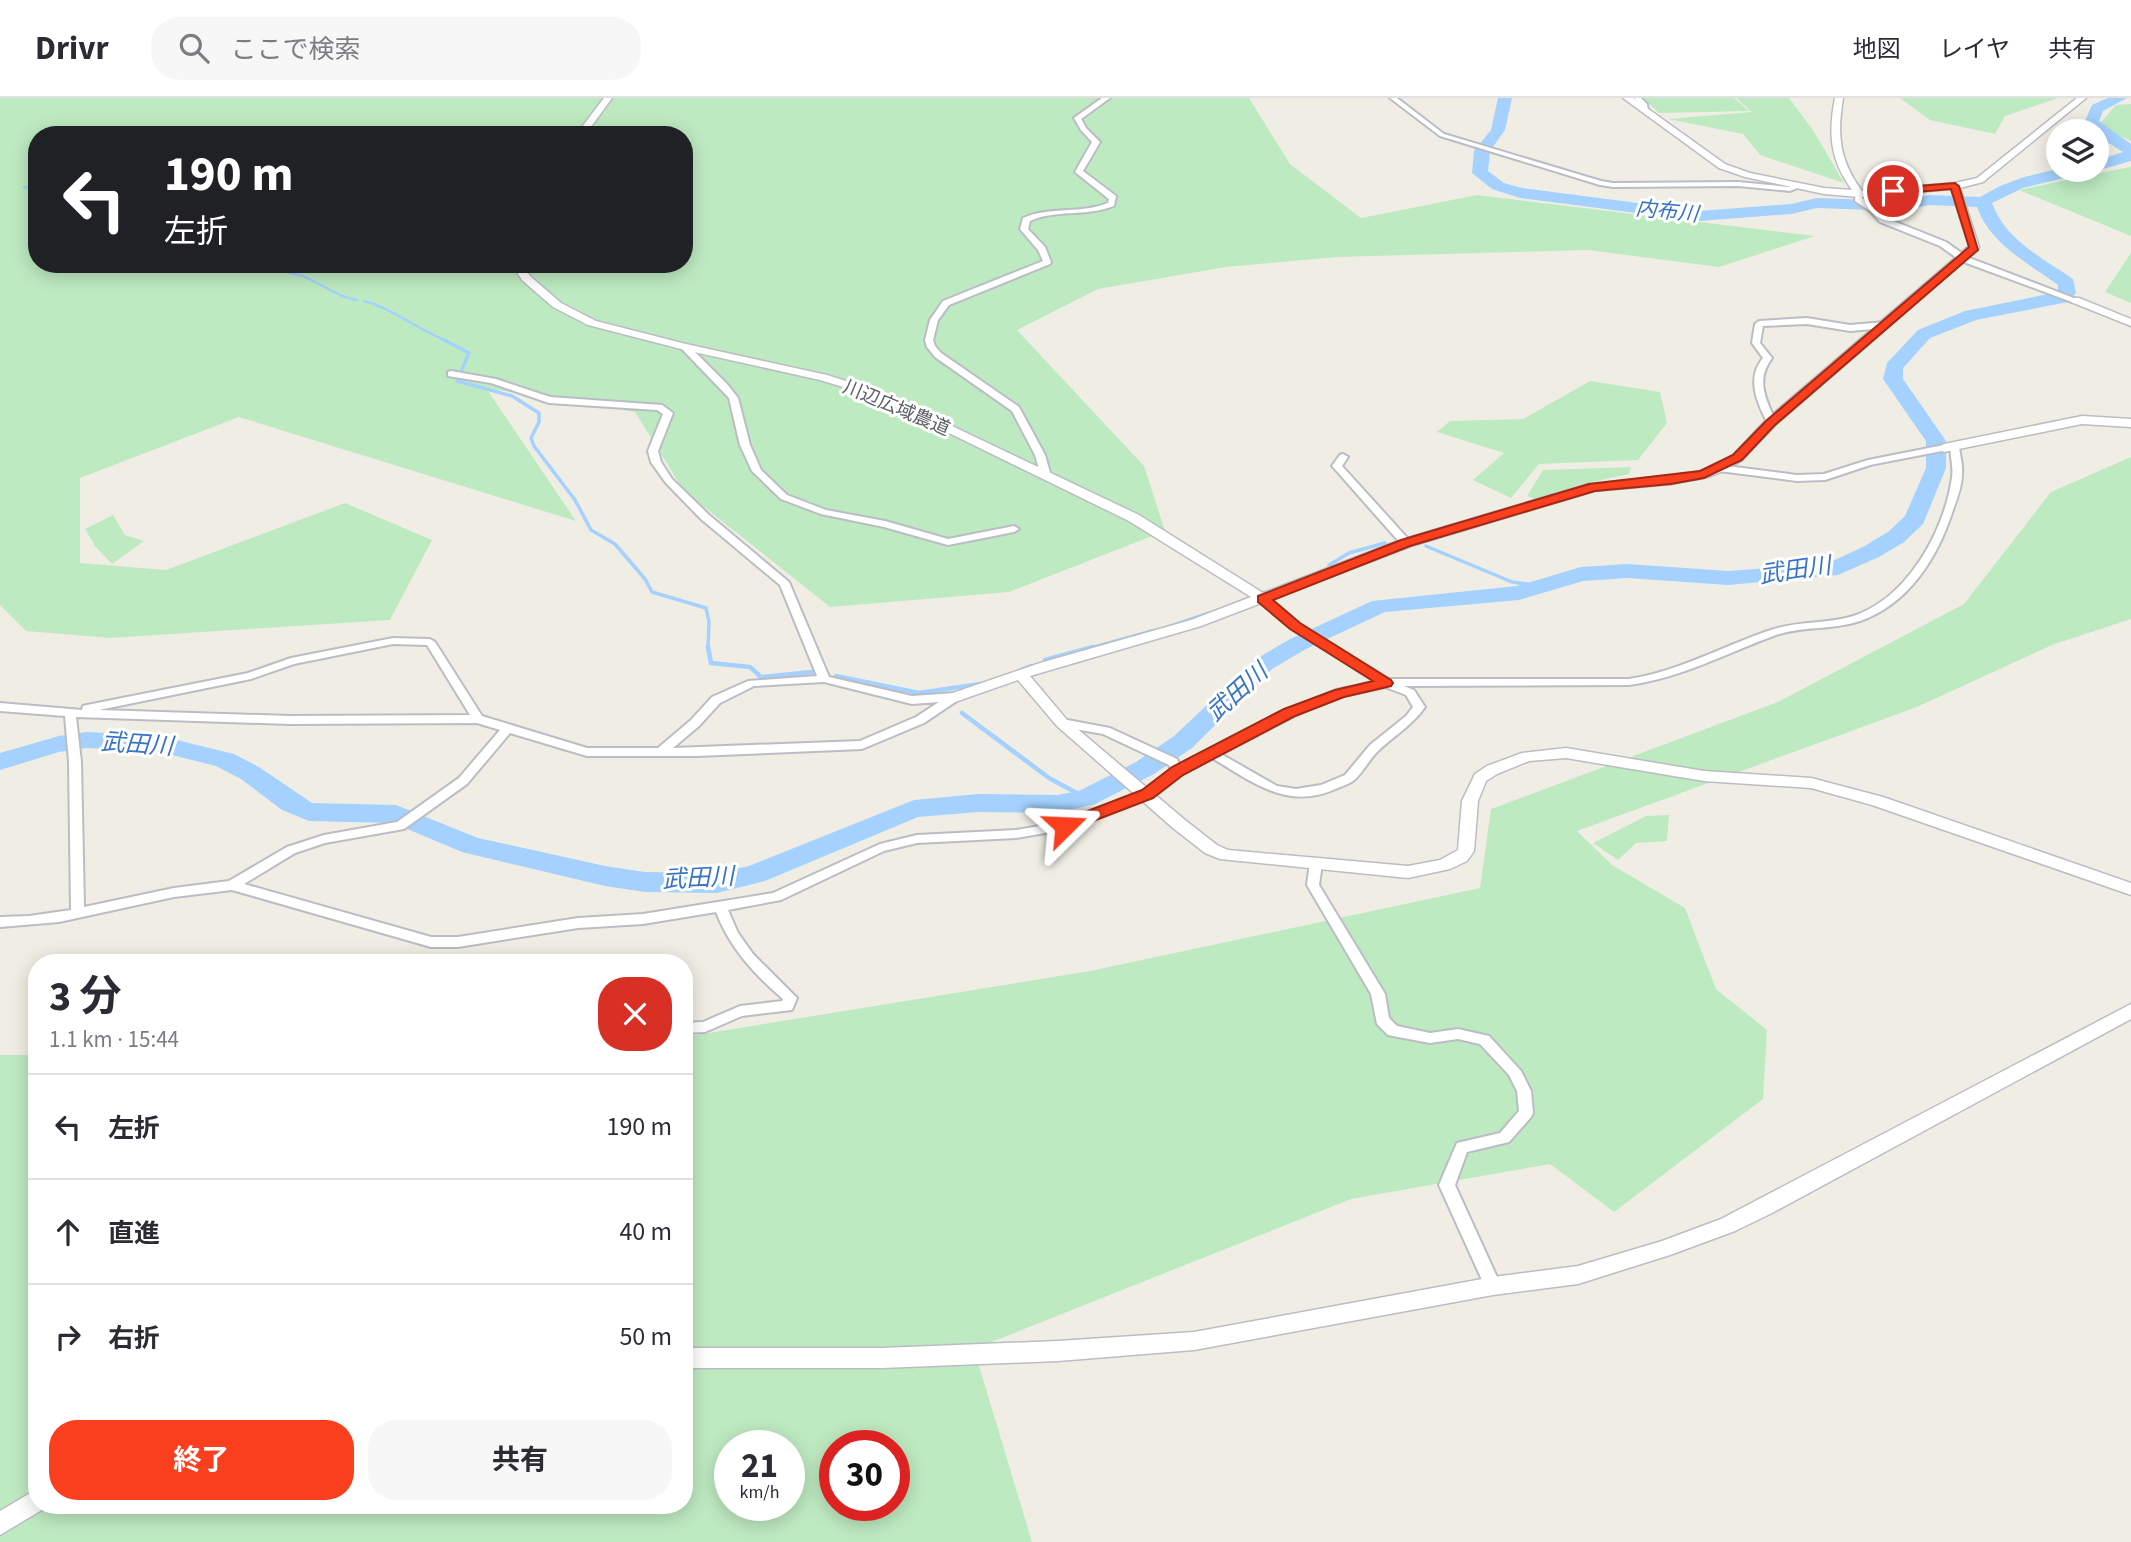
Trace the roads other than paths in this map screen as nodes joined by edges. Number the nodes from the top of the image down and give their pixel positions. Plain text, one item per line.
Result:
1 (608, 98) edge
2 (1107, 98) edge
3 (1393, 98) edge
4 (1627, 98) edge
5 (1637, 98) edge
6 (1839, 98) edge
7 (2082, 98) edge
8 (1646, 110) junction
9 (587, 126) edge
10 (1798, 186) junction
11 (1955, 188) junction
12 (1858, 197) junction
13 (1964, 258) junction
14 (524, 273) edge
15 (2075, 300) joint
16 (2131, 323) edge
17 (1885, 325) junction
18 (685, 347) junction
19 (451, 374) dead end
20 (1771, 422) junction
21 (2131, 423) edge
22 (1949, 447) junction
23 (1343, 457) dead end
24 (1718, 468) junction
25 (1046, 476) junction
26 (1014, 529) dead end
27 (1406, 543) junction
28 (1263, 599) junction
29 (1022, 676) junction
30 (824, 679) junction
31 (1386, 683) junction
32 (955, 698) junction
33 (0, 707) edge
34 (70, 713) junction
35 (478, 719) junction
36 (1062, 723) junction
37 (508, 728) junction
38 (660, 752) junction
39 (1211, 753) junction
40 (1175, 766) junction
41 (1143, 791) junction
42 (1316, 863) junction
43 (232, 885) junction
44 (2131, 889) edge
45 (720, 906) junction
46 (78, 913) junction
47 (0, 922) edge
48 (2131, 1011) edge
49 (693, 1028) edge
50 (1493, 1286) junction
51 (693, 1358) edge
52 (28, 1506) edge
53 (0, 1524) edge

1 - 9 street
2 - 25 street
3 - 10 street
4 - 8 street
5 - 8 street
6 - 12 street
7 - 11 street
8 - 10 street
10 - 12 street
11 - 12 street
11 - 13 street
12 - 13 street
13 - 15 street
13 - 17 street
14 - 18 street, 川辺広域農道
15 - 16 street
17 - 20 street
17 - 20 street
18 - 25 street, 川辺広域農道
18 - 26 street
19 - 30 street
20 - 24 street
21 - 22 street
22 - 24 street
22 - 31 street
23 - 27 street
24 - 27 street
25 - 28 street, 川辺広域農道
27 - 28 street
28 - 29 street
28 - 31 street
29 - 32 street
29 - 36 street
30 - 32 street
30 - 38 street
31 - 39 street
31 - 39 street
32 - 38 street
33 - 34 street
34 - 35 street
34 - 35 street
34 - 46 street
35 - 37 street
36 - 40 street
36 - 41 street
37 - 38 street
37 - 43 street
39 - 40 street
40 - 41 street
41 - 42 street
41 - 45 street
42 - 44 street
42 - 50 street
43 - 45 street
43 - 46 street
45 - 49 street
46 - 47 street
48 - 50 street
50 - 51 street
52 - 53 street

